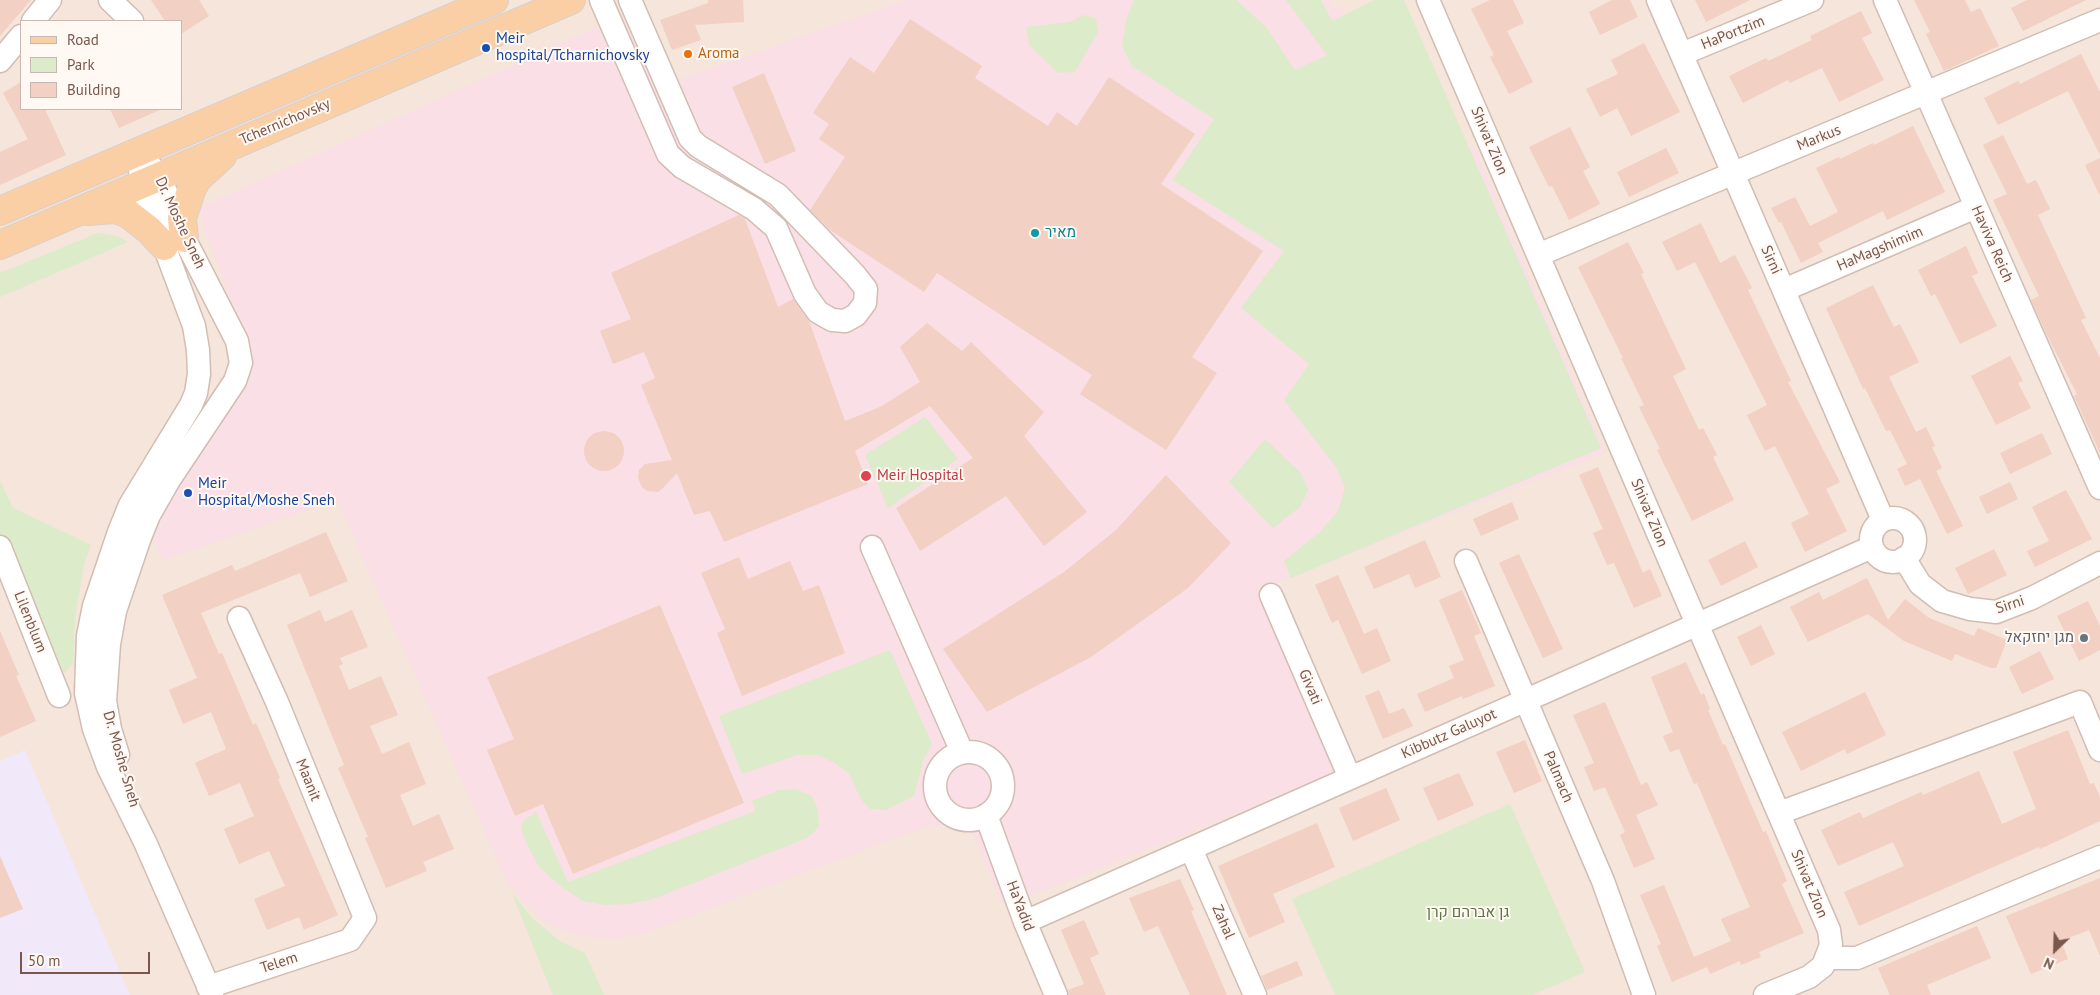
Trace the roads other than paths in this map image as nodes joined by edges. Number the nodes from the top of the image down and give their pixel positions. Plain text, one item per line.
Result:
1 (50, 0) edge
2 (110, 0) edge
3 (493, 0) edge
4 (571, 0) edge
5 (601, 0) edge
6 (630, 0) edge
7 (1428, 0) edge
8 (1658, 0) edge
9 (1812, 0) edge
10 (1885, 0) edge
11 (34, 20) edge
12 (131, 20) edge
13 (2100, 20) edge
14 (20, 37) edge
15 (1682, 54) junction
16 (0, 61) edge
17 (1926, 94) junction
18 (240, 142) junction
19 (139, 152) junction
20 (1733, 174) junction
21 (150, 180) junction
22 (1976, 207) junction
23 (0, 210) edge
24 (76, 212) junction
25 (174, 242) junction
26 (0, 245) edge
27 (1538, 255) junction
28 (1784, 290) junction
29 (2100, 488) edge
30 (1883, 520) junction
31 (0, 547) edge
32 (872, 547) dead end
33 (1872, 547) junction
34 (1904, 558) junction
35 (1466, 561) dead end
36 (2100, 563) edge
37 (1271, 595) dead end
38 (238, 618) dead end
39 (1697, 624) junction
40 (59, 696) dead end
41 (1525, 700) junction
42 (2100, 750) edge
43 (962, 752) junction
44 (1350, 778) junction
45 (1779, 813) junction
46 (986, 815) junction
47 (145, 842) junction
48 (1191, 849) junction
49 (2100, 857) edge
50 (1025, 922) junction
51 (350, 940) joint
52 (1826, 958) junction
53 (210, 991) edge
54 (1056, 995) edge
55 (1255, 995) edge
56 (1644, 995) edge
57 (1765, 995) edge

1 - 11 street
2 - 12 street
3 - 19 main road, Tchernichovsky
4 - 18 main road, Tchernichovsky
5 - 6 street
7 - 27 street, Shivat Zion
8 - 15 street, Sirni
9 - 15 street, HaPortzim
10 - 17 street, Haviva Reich
13 - 17 street, Markus
14 - 16 street
15 - 20 street, Sirni
17 - 20 street, Markus
17 - 22 street, Haviva Reich
18 - 21 main road, Tchernichovsky
18 - 25 main road
19 - 21 street, Dr. Moshe Sneh
19 - 23 main road, Tchernichovsky
20 - 27 street, Markus
20 - 28 street, Sirni
21 - 24 main road, Tchernichovsky
21 - 25 street, Dr. Moshe Sneh
22 - 28 street, HaMagshimim
22 - 29 street, Haviva Reich
24 - 25 main road
24 - 26 main road, Tchernichovsky
25 - 47 street, Dr. Moshe Sneh
25 - 47 street, Dr. Moshe Sneh
27 - 39 street, Shivat Zion
28 - 30 street, Sirni
30 - 33 street
30 - 34 street
31 - 40 street, Lilenblum
32 - 43 street
33 - 34 street
33 - 39 street, Kibbutz Galuyot
34 - 36 street, Sirni
35 - 41 street, Palmach
37 - 44 street, Givati
38 - 51 street, Maanit
39 - 41 street, Kibbutz Galuyot
39 - 45 street, Shivat Zion
41 - 44 street, Kibbutz Galuyot
41 - 56 street, Palmach
42 - 45 street
43 - 46 street
43 - 46 street
44 - 48 street, Kibbutz Galuyot
45 - 52 street, Shivat Zion
46 - 50 street, HaYadid
47 - 53 street, Dr. Moshe Sneh
48 - 50 street, Kibbutz Galuyot
48 - 55 street, Zahal
49 - 52 street
50 - 54 street, HaYadid
51 - 53 street, Telem
52 - 57 street

